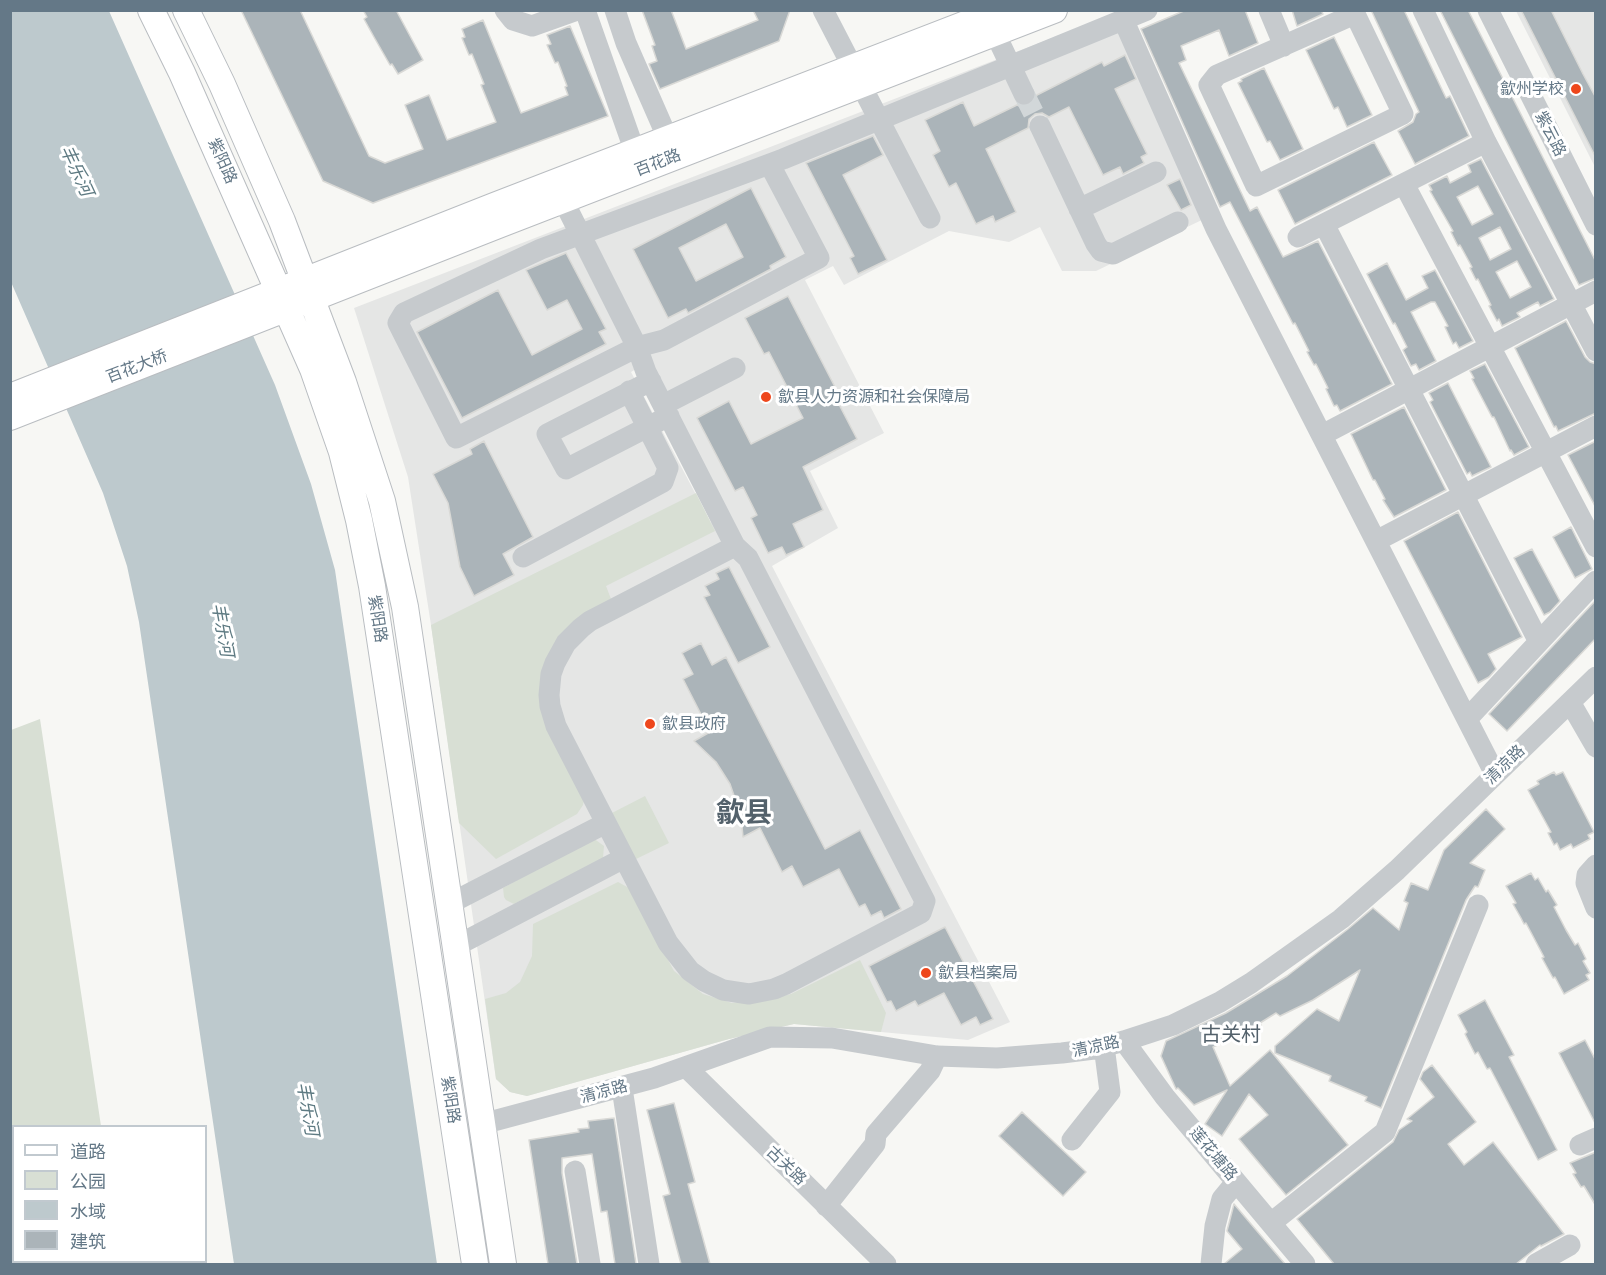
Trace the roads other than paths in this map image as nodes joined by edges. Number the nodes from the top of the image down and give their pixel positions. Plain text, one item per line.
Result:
1 (151, 10) edge
2 (186, 10) edge
3 (505, 10) edge
4 (577, 10) edge
5 (585, 10) edge
6 (615, 10) edge
7 (823, 10) edge
8 (1054, 10) edge
9 (1147, 10) edge
10 (1269, 10) edge
11 (1423, 10) edge
12 (1488, 10) edge
13 (1123, 20) junction
14 (999, 22) edge
15 (1284, 46) junction
16 (1011, 66) junction
17 (857, 76) junction
18 (1024, 94) tunnel mouth
19 (879, 120) junction
20 (1040, 126) tunnel mouth
21 (668, 139) junction
22 (1486, 142) junction
23 (635, 152) junction
24 (770, 165) junction
25 (1156, 172) dead end
26 (1404, 184) junction
27 (563, 200) junction
28 (1079, 209) junction
29 (930, 218) dead end
30 (1178, 222) dead end
31 (1324, 224) junction
32 (1596, 225) edge
33 (580, 234) junction
34 (1298, 237) dead end
35 (309, 289) junction
36 (1596, 291) edge
37 (283, 300) junction
38 (1571, 304) junction
39 (259, 309) junction
40 (637, 347) junction
41 (1490, 347) junction
42 (1596, 351) edge
43 (735, 368) dead end
44 (651, 381) junction
45 (1409, 389) junction
46 (629, 391) junction
47 (10, 397) edge
48 (666, 410) junction
49 (10, 417) edge
50 (1596, 426) edge
51 (647, 427) junction
52 (1322, 435) junction
53 (1545, 452) junction
54 (1463, 495) junction
55 (1376, 541) junction
56 (735, 546) junction
57 (1596, 547) edge
58 (523, 556) dead end
59 (1596, 581) edge
60 (1539, 642) junction
61 (1596, 677) edge
62 (1570, 702) junction
63 (1467, 719) junction
64 (1596, 747) edge
65 (1496, 774) junction
66 (606, 823) junction
67 (624, 858) junction
68 (1596, 865) edge
69 (449, 904) junction
70 (1478, 904) dead end
71 (1596, 908) edge
72 (456, 946) junction
73 (1114, 1044) junction
74 (937, 1056) junction
75 (686, 1067) junction
76 (622, 1088) junction
77 (482, 1124) junction
78 (1072, 1140) dead end
79 (575, 1171) dead end
80 (1236, 1182) junction
81 (826, 1206) junction
82 (1271, 1223) junction
83 (1570, 1245) dead end
84 (475, 1264) edge
85 (503, 1264) edge
86 (590, 1264) edge
87 (649, 1264) edge
88 (886, 1264) edge
89 (1211, 1264) edge
90 (1305, 1264) edge
91 (1536, 1264) edge

1 - 37 main road, 紫阳路
2 - 35 main road, 紫阳路
3 - 4 street
5 - 23 street
6 - 21 street
7 - 17 street
8 - 14 main road, 百花路
9 - 13 street
10 - 15 street
11 - 22 street
12 - 32 street, 紫云路
13 - 16 street
13 - 52 street
14 - 16 street
14 - 17 main road, 百花路
15 - 15 street
16 - 18 street
16 - 19 street
17 - 19 street
17 - 21 main road, 百花路
17 - 27 main road, 百花路
19 - 24 street
19 - 29 street
20 - 28 street
21 - 23 main road, 百花路
22 - 26 street
22 - 38 street
23 - 35 main road, 百花路
24 - 33 street
24 - 40 street
25 - 28 street
26 - 31 street
26 - 41 street
27 - 33 street
27 - 35 main road, 百花路
28 - 30 street
31 - 34 street
31 - 45 street
33 - 40 street
33 - 40 street
35 - 37 main road, 百花路
35 - 69 main road, 紫阳路
36 - 38 street
37 - 39 main road, 百花路
37 - 84 main road, 紫阳路
38 - 41 street
38 - 42 street
39 - 47 main road, 百花大桥
39 - 49 main road, 百花大桥
40 - 44 street
41 - 45 street
41 - 53 street
43 - 48 street
44 - 46 street
44 - 48 street
45 - 52 street
45 - 54 street
46 - 51 street
46 - 51 street
48 - 51 street
48 - 56 street
50 - 53 street
51 - 58 street
52 - 55 street
53 - 54 street
53 - 57 street
54 - 55 street
54 - 60 street
55 - 63 street
56 - 66 street
56 - 67 street
59 - 60 street
60 - 63 street
61 - 62 street, 清凉路
62 - 64 street
62 - 65 street, 清凉路
63 - 65 street
65 - 73 street, 清凉路
66 - 67 street
66 - 69 street
67 - 72 street
68 - 71 street
69 - 72 main road, 紫阳路
70 - 82 street
72 - 77 main road, 紫阳路
73 - 74 street, 清凉路
73 - 78 street
73 - 80 street, 莲花塘路
74 - 75 street, 清凉路
74 - 81 street
75 - 76 street, 清凉路
75 - 81 street, 古关路
76 - 77 street, 清凉路
76 - 87 street
77 - 85 main road, 紫阳路
79 - 86 street
80 - 82 street, 莲花塘路
80 - 89 street
81 - 88 street, 古关路
82 - 90 street, 莲花塘路
83 - 91 street

